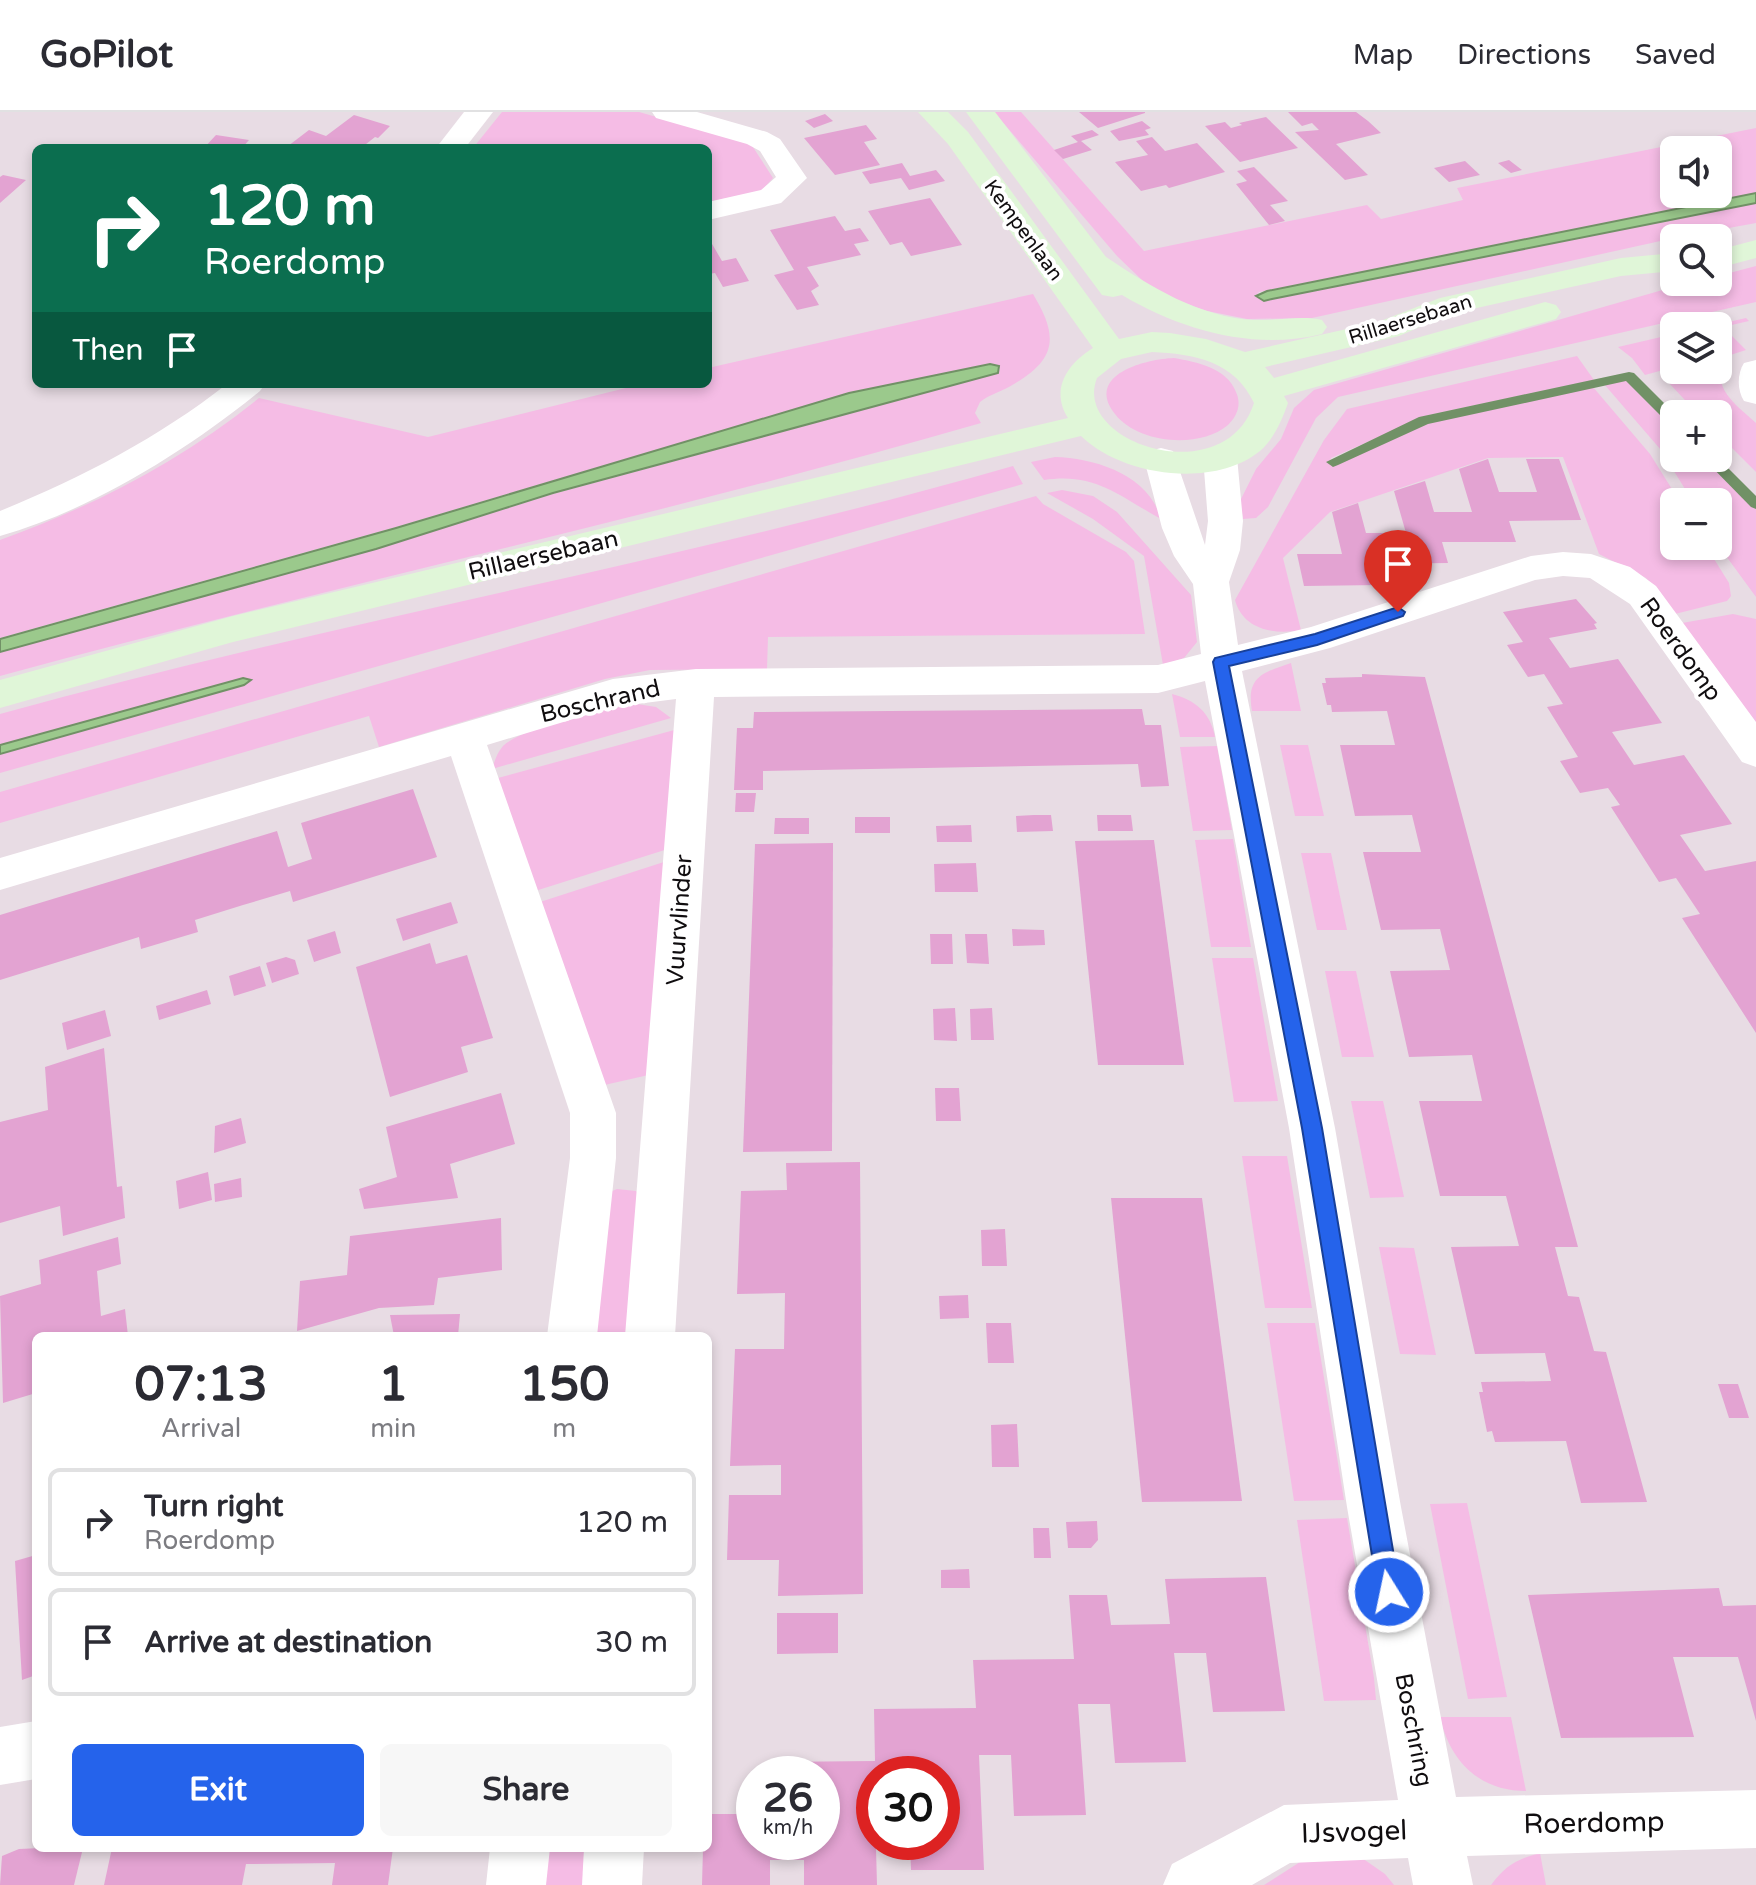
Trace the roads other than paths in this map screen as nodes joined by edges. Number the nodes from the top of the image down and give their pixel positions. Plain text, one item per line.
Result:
1 (479, 112) edge
2 (666, 112) edge
3 (932, 112) edge
4 (980, 112) edge
5 (453, 144) edge
6 (712, 210) edge
7 (1756, 249) edge
8 (1732, 255) edge
9 (1660, 263) edge
10 (1095, 264) junction
11 (1660, 279) edge
12 (1440, 307) junction
13 (1152, 342) junction
14 (1111, 351) junction
15 (1241, 363) junction
16 (1756, 370) edge
17 (243, 388) edge
18 (1267, 390) junction
19 (1756, 394) edge
20 (1087, 424) junction
21 (1220, 457) junction
22 (1161, 459) junction
23 (0, 524) edge
24 (1211, 582) junction
25 (1221, 662) junction
26 (696, 683) junction
27 (0, 694) edge
28 (464, 736) junction
29 (1756, 752) edge
30 (0, 874) edge
31 (593, 1158) junction
32 (662, 1158) junction
33 (572, 1332) edge
34 (650, 1332) edge
35 (32, 1751) edge
36 (0, 1756) edge
37 (1756, 1819) edge
38 (1433, 1827) junction
39 (520, 1852) edge
40 (614, 1852) edge
41 (516, 1885) edge
42 (612, 1885) edge
43 (1193, 1885) edge
44 (1443, 1885) edge

1 - 5 street
2 - 6 street
3 - 14 street, Kempenlaan
4 - 10 street, Kempenlaan
7 - 8 street
9 - 12 street, Rillaersebaan
10 - 12 street, Kempenlaan
10 - 13 street, Kempenlaan
11 - 18 street, Rillaersebaan
12 - 15 street, Rillaersebaan
13 - 14 street
13 - 15 street
14 - 20 street
15 - 18 street
16 - 19 street
17 - 23 street
18 - 21 street
20 - 22 street
20 - 27 street, Rillaersebaan
21 - 22 street
21 - 24 street, Boschring
22 - 24 street, Boschring
24 - 25 street, Boschring
25 - 26 street, Boschrand
25 - 29 street, Roerdomp
25 - 38 street, Boschring
26 - 28 street, Boschrand
26 - 32 street, Vuurvlinder
28 - 30 street, Boschrand
28 - 31 street
31 - 32 street
31 - 33 street
32 - 34 street, Vuurvlinder
35 - 36 street
37 - 38 street, Roerdomp
38 - 43 street, IJsvogel
38 - 44 street, Boschring
39 - 41 street
40 - 42 street

